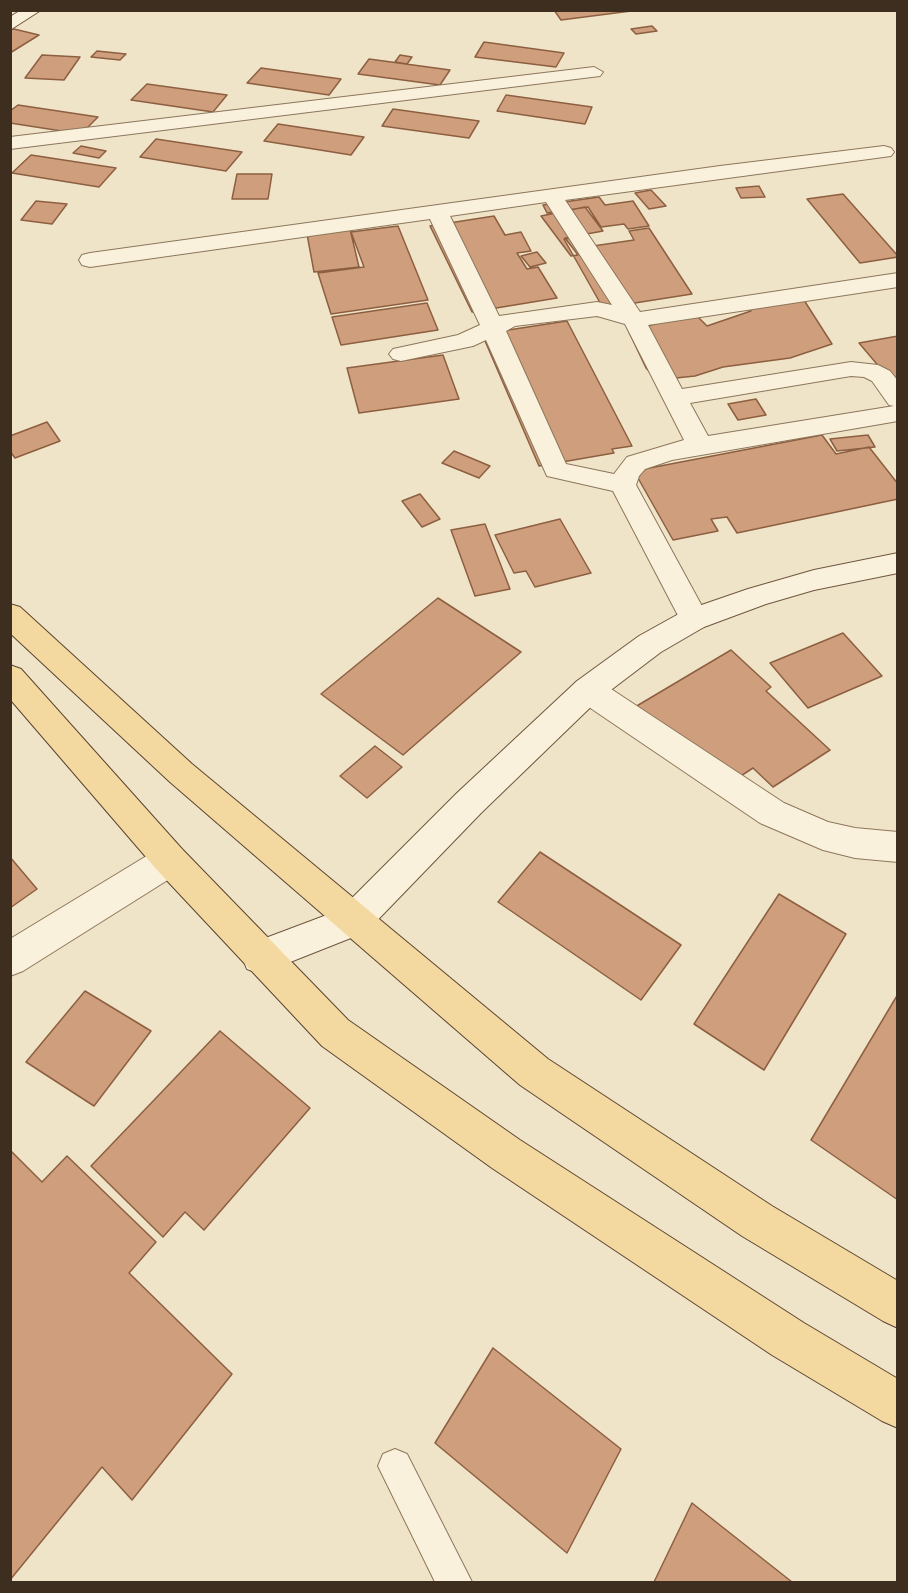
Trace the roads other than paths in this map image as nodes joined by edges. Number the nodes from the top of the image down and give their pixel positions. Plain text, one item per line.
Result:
1 (33, 10) edge
2 (10, 25) edge
3 (594, 72) dead end
4 (10, 143) edge
5 (893, 157) edge
6 (552, 196) junction
7 (437, 211) junction
8 (90, 260) dead end
9 (897, 280) edge
10 (634, 320) junction
11 (493, 328) junction
12 (401, 354) dead end
13 (675, 398) junction
14 (897, 399) edge
15 (897, 413) edge
16 (700, 446) junction
17 (623, 484) junction
18 (897, 562) edge
19 (10, 615) edge
20 (694, 619) junction
21 (10, 677) edge
22 (588, 690) junction
23 (897, 847) edge
24 (170, 860) junction
25 (352, 921) junction
26 (260, 957) junction
27 (10, 959) edge
28 (897, 1306) edge
29 (897, 1405) edge
30 (395, 1466) dead end
31 (454, 1582) edge

1 - 2 street
3 - 4 street
5 - 6 street
6 - 7 street
6 - 10 street
7 - 8 street
7 - 11 street
9 - 10 street
10 - 11 street
10 - 13 street
11 - 12 street
11 - 17 street
13 - 14 street
13 - 16 street
15 - 16 street
16 - 17 street
17 - 20 street
18 - 20 street
19 - 25 main road
20 - 22 street
21 - 24 main road
22 - 23 street
22 - 25 street
24 - 26 main road
24 - 27 street
25 - 26 street
25 - 28 main road
26 - 29 main road
30 - 31 lane

